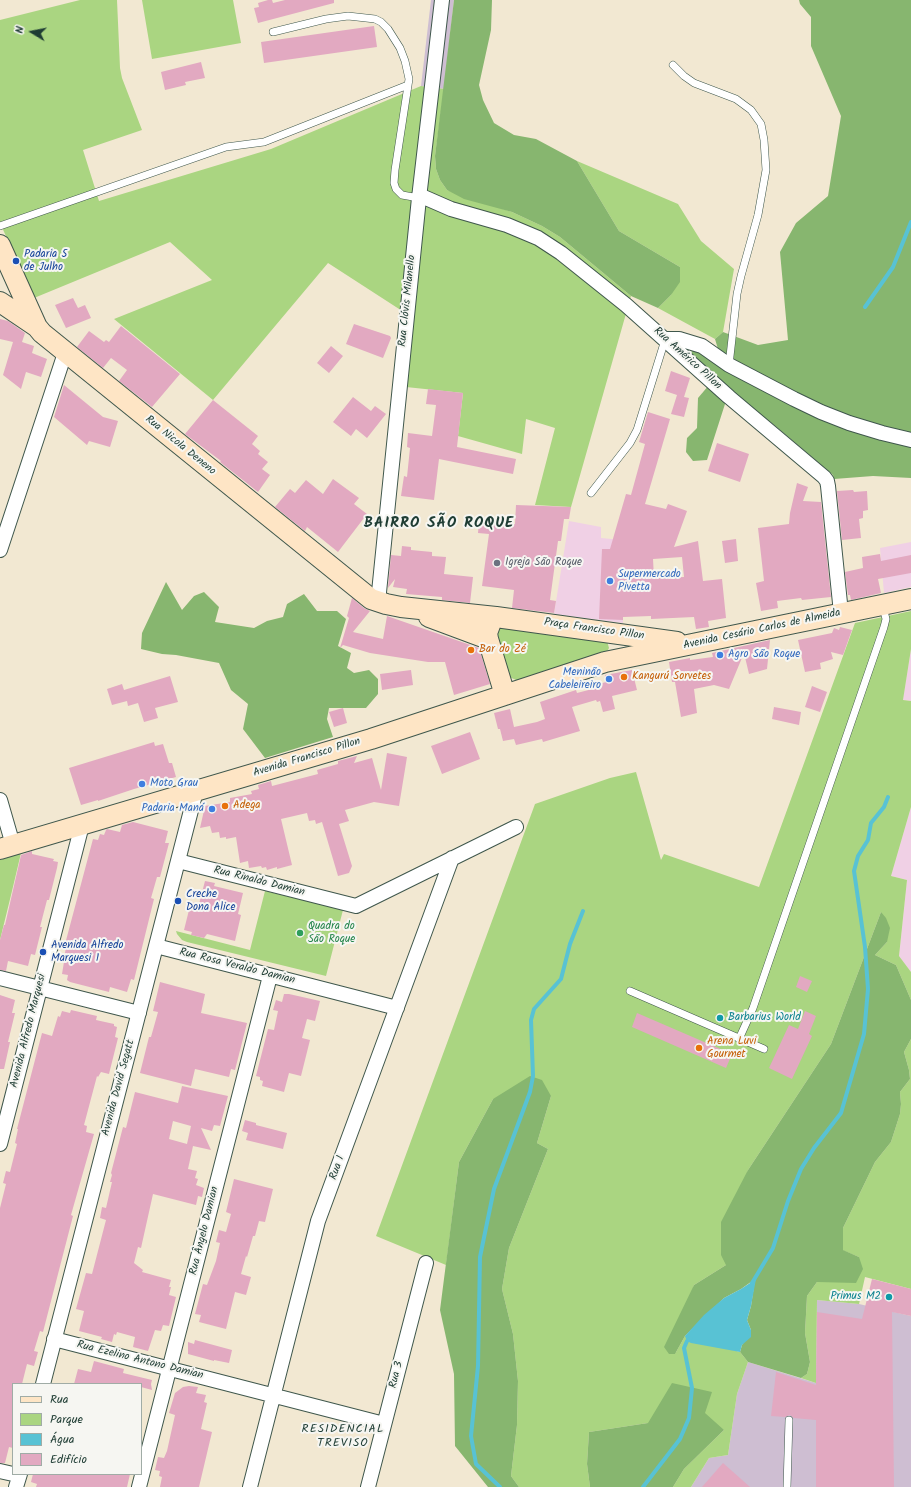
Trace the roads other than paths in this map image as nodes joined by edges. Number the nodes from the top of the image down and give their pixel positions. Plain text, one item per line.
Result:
1 (442, 0) edge
2 (274, 32) dead end
3 (673, 65) dead end
4 (408, 85) junction
5 (419, 197) junction
6 (0, 226) edge
7 (0, 245) edge
8 (8, 293) edge
9 (665, 339) junction
10 (65, 353) junction
11 (729, 365) junction
12 (911, 440) edge
13 (591, 493) dead end
14 (0, 550) edge
15 (911, 599) edge
16 (378, 602) junction
17 (883, 605) junction
18 (401, 607) junction
19 (841, 613) junction
20 (496, 617) junction
21 (612, 632) junction
22 (488, 639) junction
23 (693, 644) junction
24 (612, 660) junction
25 (505, 695) junction
26 (196, 791) junction
27 (0, 800) edge
28 (82, 825) junction
29 (516, 827) dead end
30 (7, 847) edge
31 (452, 858) junction
32 (178, 861) junction
33 (156, 946) junction
34 (270, 976) junction
35 (0, 978) edge
36 (40, 988) junction
37 (630, 991) dead end
38 (397, 1008) junction
39 (139, 1013) junction
40 (738, 1038) junction
41 (764, 1049) dead end
42 (0, 1144) edge
43 (426, 1263) dead end
44 (54, 1339) junction
45 (170, 1369) junction
46 (43, 1383) edge
47 (274, 1395) junction
48 (789, 1420) dead end
49 (384, 1424) junction
50 (0, 1470) edge
51 (16, 1477) edge
52 (139, 1487) edge
53 (250, 1487) edge
54 (368, 1487) edge
55 (787, 1487) edge

1 - 5 street, Rua Clóvis Milanello
2 - 4 lane
3 - 11 lane
4 - 5 lane
4 - 6 lane
5 - 9 street, Rua Américo Pillon
5 - 16 street, Rua Clóvis Milanello
7 - 8 street
8 - 10 street, Rua Nicola Deneno
9 - 11 street
9 - 13 lane
9 - 19 street, Rua Américo Pillon
10 - 14 street
10 - 16 street, Rua Nicola Deneno
11 - 12 street
15 - 17 street, Avenida Cesário Carlos de Almeida
16 - 18 street, Rua Nicola Deneno
17 - 19 street, Avenida Cesário Carlos de Almeida
17 - 40 lane
18 - 20 street, Praça Francisco Pillon
18 - 22 street
19 - 23 street, Avenida Cesário Carlos de Almeida
20 - 21 street, Praça Francisco Pillon
20 - 22 street
21 - 23 street, Praça Francisco Pillon
21 - 24 street
22 - 25 street
23 - 24 street, Avenida Cesário Carlos de Almeida
24 - 25 street, Avenida Francisco Pillon
25 - 26 street, Avenida Francisco Pillon
26 - 28 street, Avenida Francisco Pillon
26 - 32 street, Avenida David Segatt
27 - 30 street
28 - 30 street, Avenida Francisco Pillon
28 - 36 street, Avenida Alfredo Marquesi
29 - 31 street, Rua Rinaldo Damian
31 - 32 street, Rua Rinaldo Damian
31 - 38 street, Rua 1
32 - 33 street, Avenida David Segatt
33 - 34 street, Rua Rosa Veraldo Damian
33 - 39 street, Avenida David Segatt
34 - 38 street, Rua Rosa Veraldo Damian
34 - 45 street, Rua Ângelo Damian
35 - 36 street
36 - 39 street
36 - 42 street, Avenida Alfredo Marquesi
37 - 40 lane
38 - 47 street, Rua 1
39 - 44 street, Avenida David Segatt
40 - 41 lane
43 - 49 street, Rua 3
44 - 45 street, Rua Ezelino Antono Damian
44 - 46 street, Avenida David Segatt
45 - 47 street, Rua Ezelino Antono Damian
45 - 52 street, Rua Ângelo Damian
47 - 49 street, Rua Ezelino Antono Damian
47 - 53 street, Rua 1
48 - 55 lane
49 - 54 street, Rua 3
50 - 51 street

